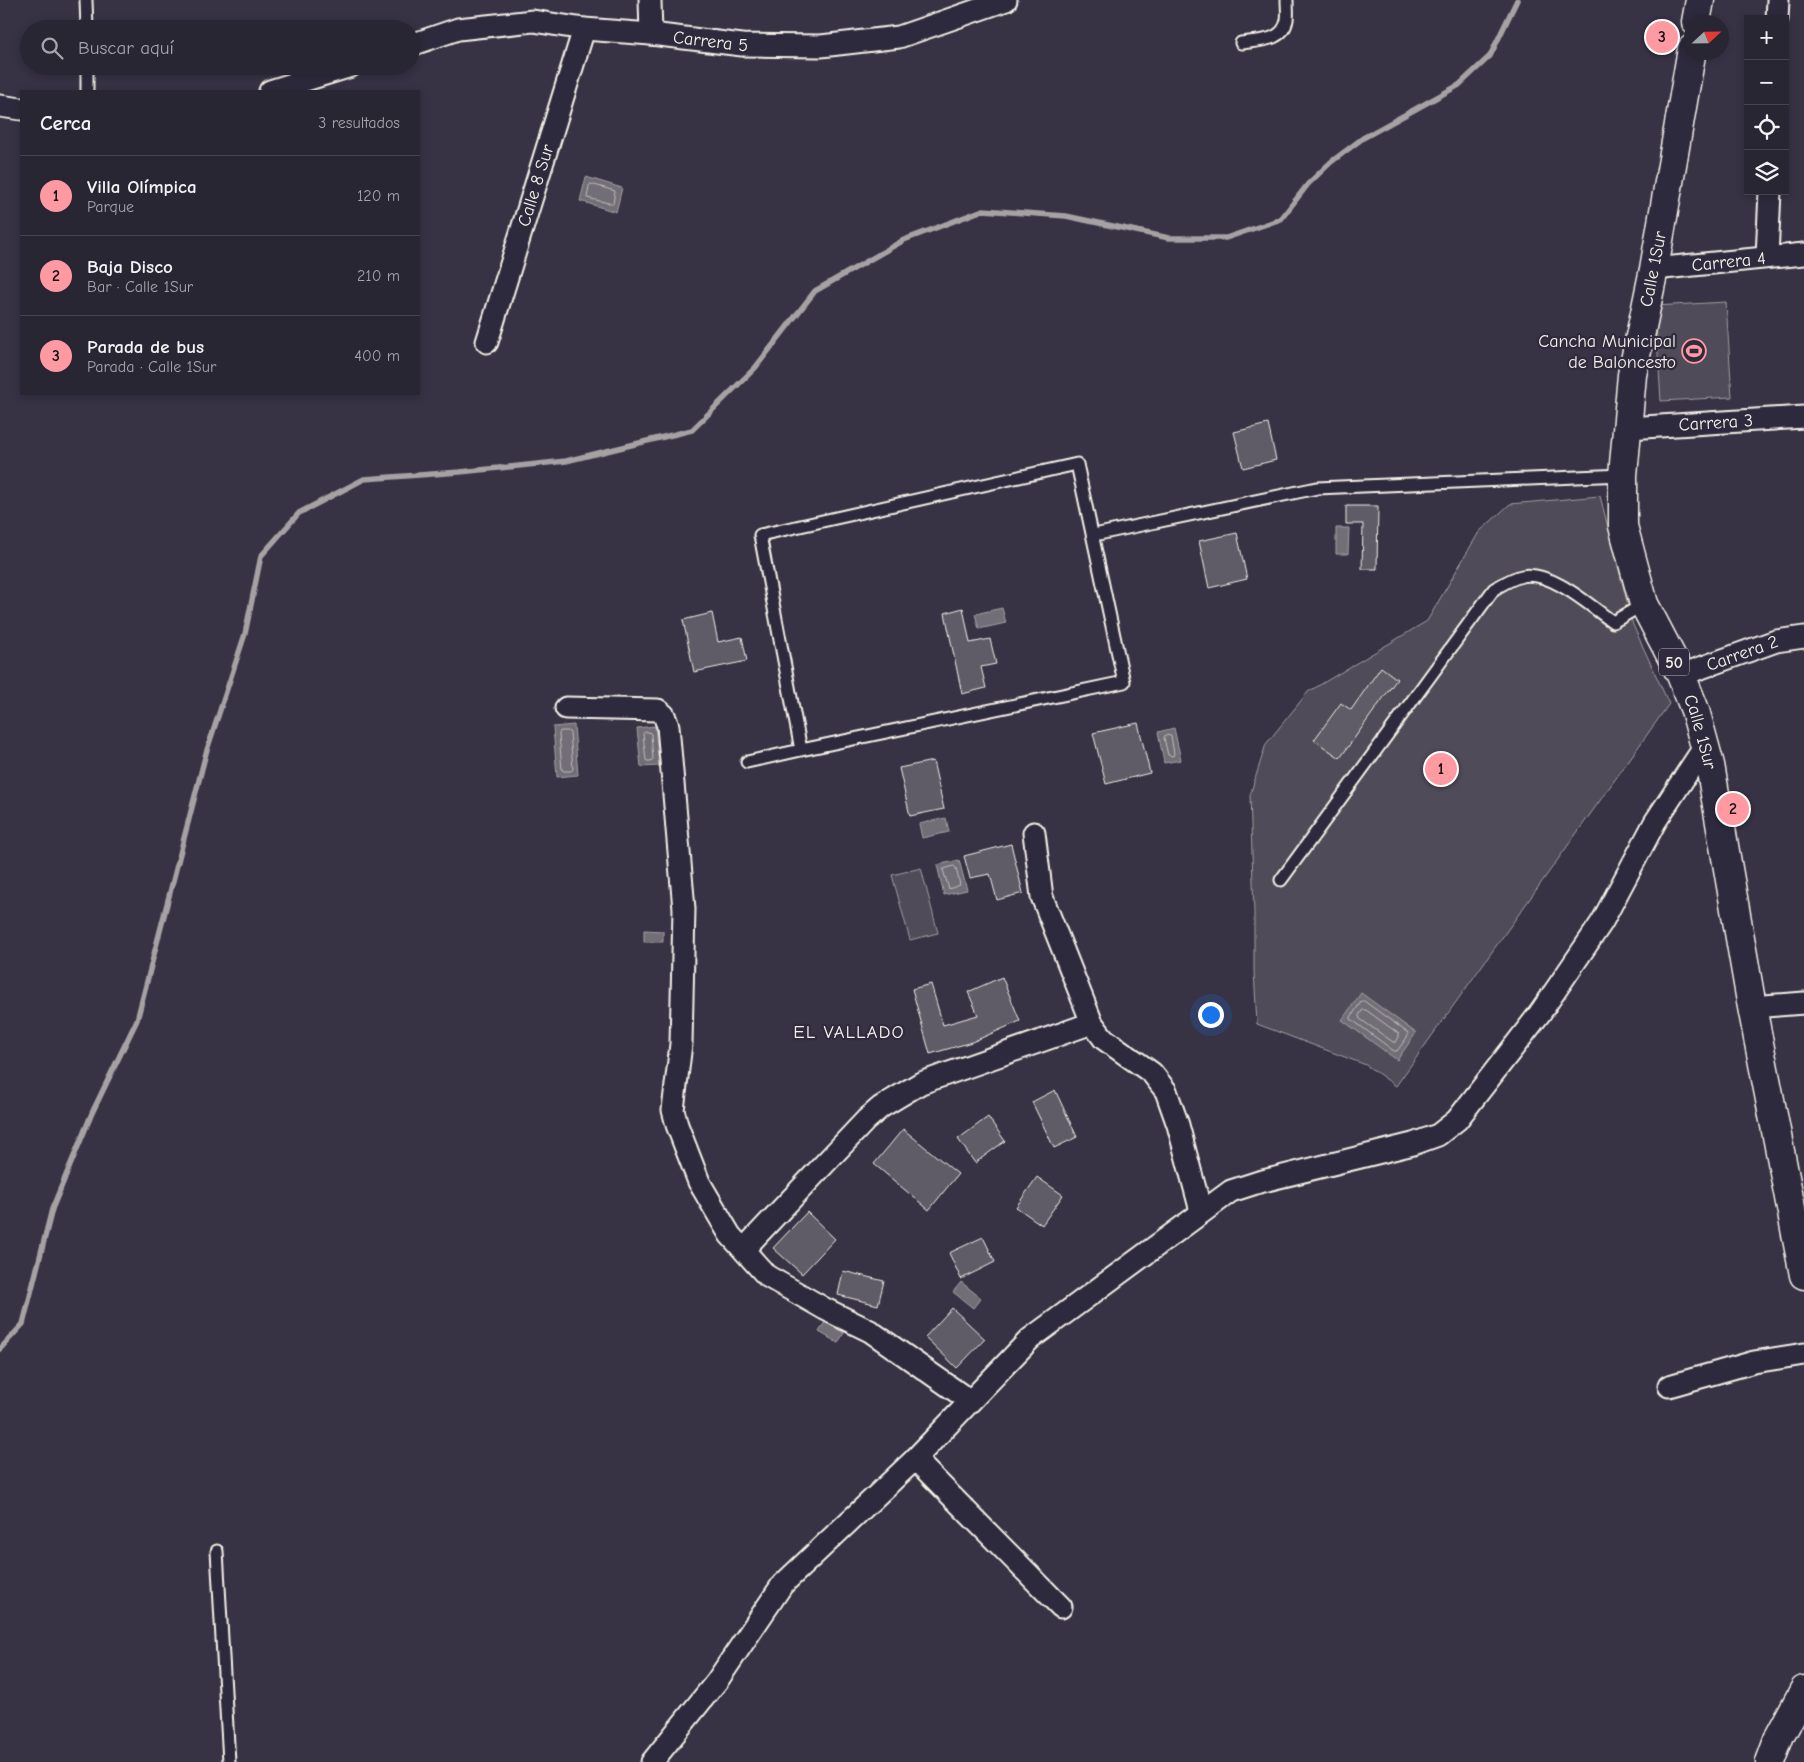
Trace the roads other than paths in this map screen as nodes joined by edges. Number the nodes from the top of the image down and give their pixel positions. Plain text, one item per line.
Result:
1 (86, 0) edge
2 (650, 0) edge
3 (1006, 0) edge
4 (1286, 0) edge
5 (1700, 0) edge
6 (1778, 0) edge
7 (1697, 15) edge
8 (1777, 15) edge
9 (87, 20) edge
10 (584, 29) junction
11 (651, 34) junction
12 (420, 42) edge
13 (1241, 43) dead end
14 (1690, 60) edge
15 (87, 75) edge
16 (321, 75) edge
17 (88, 90) edge
18 (273, 90) edge
19 (0, 106) edge
20 (20, 108) edge
21 (1770, 195) edge
22 (1804, 254) edge
23 (1767, 257) junction
24 (1654, 269) junction
25 (488, 342) dead end
26 (1804, 416) edge
27 (1628, 428) junction
28 (1623, 475) junction
29 (1094, 535) junction
30 (1644, 604) junction
31 (1804, 637) edge
32 (1681, 675) junction
33 (566, 708) dead end
34 (1705, 746) junction
35 (801, 750) junction
36 (747, 762) dead end
37 (1034, 833) dead end
38 (1281, 880) dead end
39 (1804, 1003) edge
40 (1752, 1007) junction
41 (1092, 1023) junction
42 (1201, 1212) junction
43 (744, 1249) junction
44 (1804, 1275) edge
45 (1804, 1354) edge
46 (1669, 1386) dead end
47 (970, 1401) junction
48 (915, 1459) junction
49 (217, 1551) dead end
50 (1061, 1607) dead end
51 (1804, 1690) edge
52 (229, 1762) edge
53 (652, 1762) edge
54 (1770, 1762) edge

1 - 9 lane
2 - 11 street
3 - 11 street, Carrera 5
4 - 13 lane
5 - 7 highway
6 - 8 street
10 - 11 street, Carrera 5
10 - 12 street, Carrera 5
10 - 25 street, Calle 8 Sur
14 - 24 highway, Calle 1Sur / 50
15 - 17 lane
16 - 18 street
19 - 20 street
21 - 23 street
22 - 23 street, Carrera 4
23 - 24 street, Carrera 4
24 - 27 highway, Calle 1Sur / 50
26 - 27 street, Carrera 3
27 - 28 highway, Calle 1Sur / 50
28 - 29 lane
28 - 30 highway, Calle 1Sur / 50
29 - 35 lane
29 - 35 lane
30 - 32 highway, Calle 1Sur / 50
30 - 38 lane
31 - 32 street, Carrera 2
32 - 34 highway, Calle 1Sur / 50
33 - 43 street
34 - 40 highway, Calle 1Sur / 50
34 - 42 street
35 - 36 lane
37 - 41 street
39 - 40 street
40 - 44 highway, Calle 1Sur / 50
41 - 42 street
41 - 43 street
42 - 47 street
43 - 47 street
45 - 46 street
47 - 48 street
48 - 50 street
48 - 53 street
49 - 52 lane
51 - 54 highway

